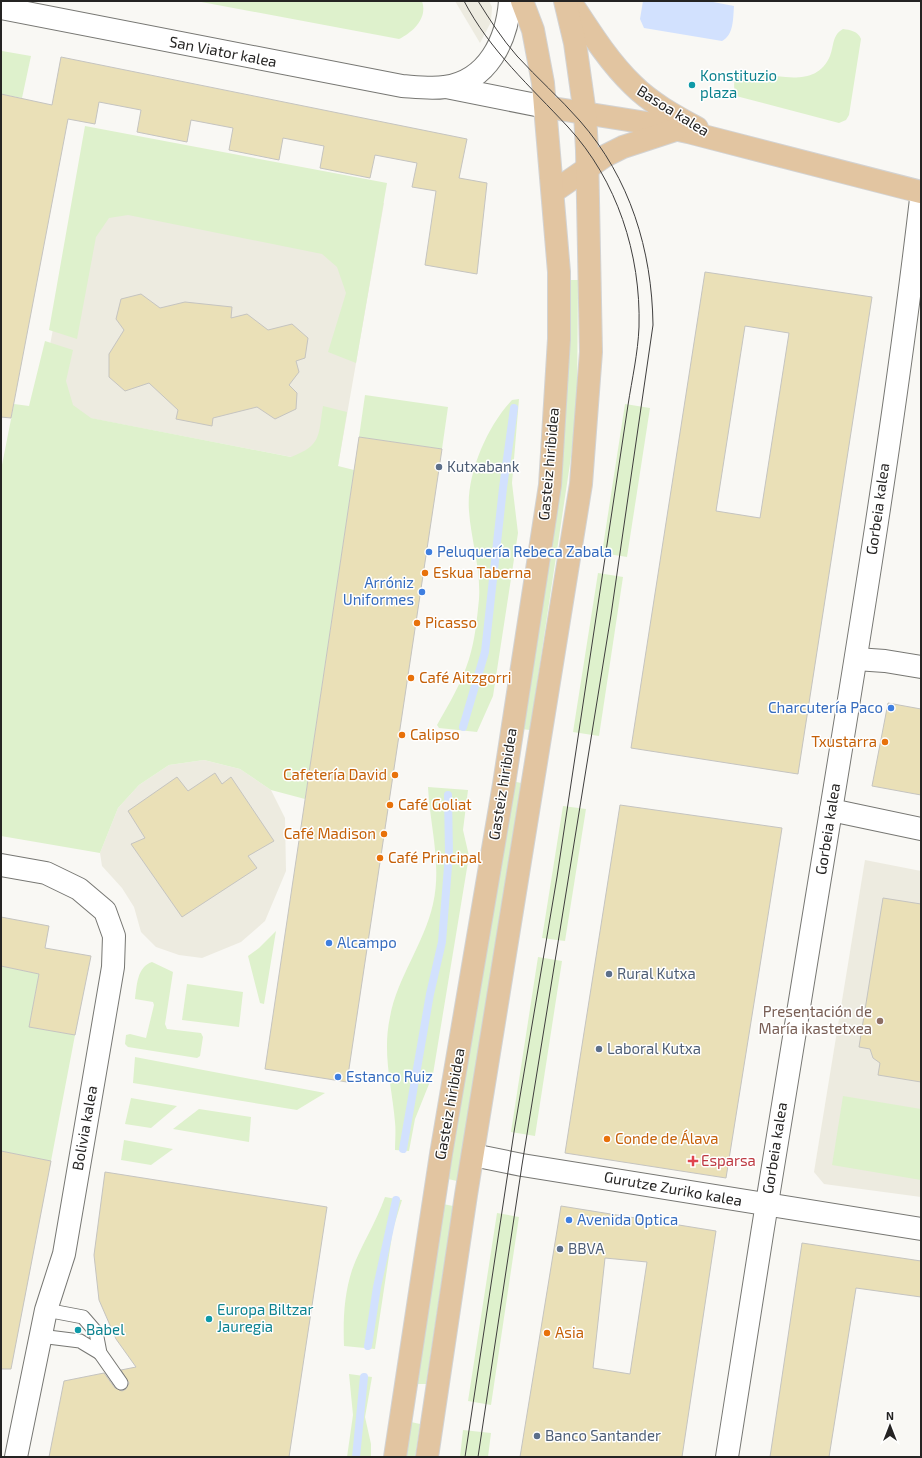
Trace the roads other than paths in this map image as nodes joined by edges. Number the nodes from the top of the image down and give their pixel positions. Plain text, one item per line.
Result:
1 (510, 1) edge
2 (522, 1) edge
3 (565, 1) edge
4 (570, 1) edge
5 (1, 8) edge
6 (38, 16) junction
7 (1, 23) edge
8 (446, 87) junction
9 (546, 107) junction
10 (585, 114) junction
11 (675, 130) junction
12 (722, 140) junction
13 (586, 168) junction
14 (553, 192) junction
15 (921, 192) edge
16 (921, 200) edge
17 (856, 659) junction
18 (921, 667) edge
19 (831, 810) junction
20 (921, 829) edge
21 (1, 865) edge
22 (472, 1155) junction
23 (766, 1205) junction
24 (921, 1228) edge
25 (46, 1310) junction
26 (40, 1336) junction
27 (100, 1353) junction
28 (121, 1383) dead end
29 (16, 1457) edge
30 (395, 1457) edge
31 (427, 1457) edge
32 (727, 1457) edge

1 - 8 street, San Viator kalea
2 - 9 main road, Gasteiz hiribidea
3 - 10 main road, Gasteiz hiribidea
4 - 12 main road, Basoa kalea
5 - 6 street, San Viator kalea
6 - 7 street
6 - 8 street, San Viator kalea
8 - 9 street, San Viator kalea
9 - 10 main road, Basoa kalea
9 - 14 main road, Gasteiz hiribidea
10 - 11 main road, Basoa kalea
10 - 13 main road, Gasteiz hiribidea
11 - 12 main road, Basoa kalea
11 - 13 main road, Basoa kalea
12 - 15 main road, Basoa kalea
13 - 14 main road, Basoa kalea
13 - 22 main road, Gasteiz hiribidea
14 - 30 main road, Gasteiz hiribidea
16 - 17 street, Gorbeia kalea
17 - 18 street
17 - 19 street, Gorbeia kalea
19 - 20 street
19 - 23 street, Gorbeia kalea
21 - 25 street, Bolivia kalea
22 - 23 street, Gurutze Zuriko kalea
22 - 31 main road, Gasteiz hiribidea
23 - 24 street, Gurutze Zuriko kalea
23 - 32 street, Gorbeia kalea
25 - 26 street, Bolivia kalea
25 - 27 lane
26 - 27 lane
26 - 29 street, Bolivia kalea
27 - 28 lane

